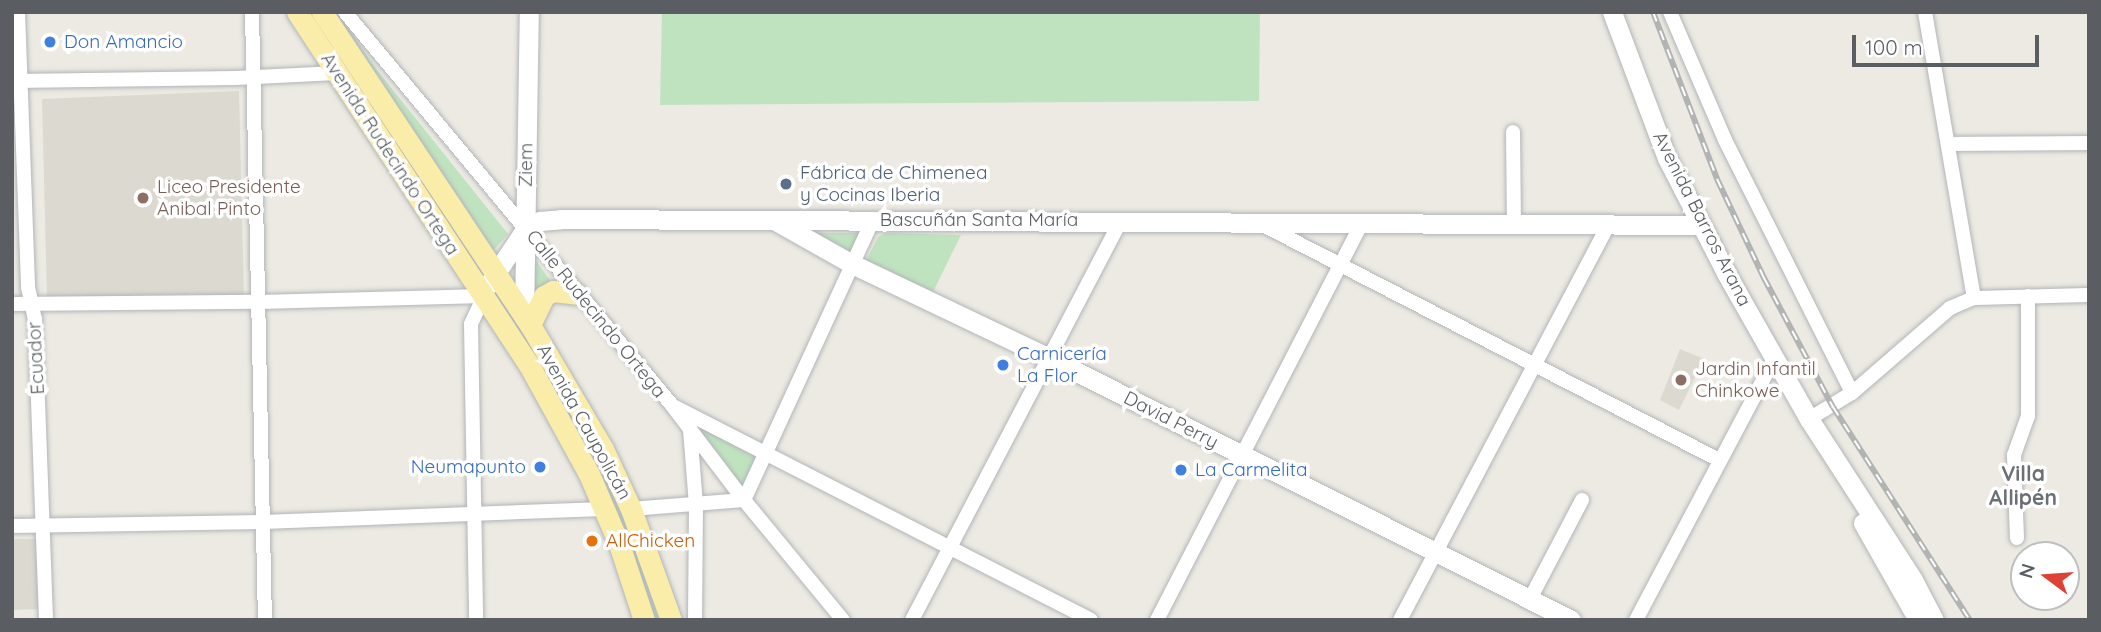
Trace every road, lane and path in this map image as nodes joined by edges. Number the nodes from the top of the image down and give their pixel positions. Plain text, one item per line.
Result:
1 (18, 12) edge
2 (252, 12) edge
3 (297, 12) edge
4 (322, 12) edge
5 (345, 12) edge
6 (528, 12) edge
7 (1612, 12) edge
8 (1670, 12) edge
9 (1926, 12) edge
10 (337, 73) junction
11 (253, 78) junction
12 (17, 80) edge
13 (1513, 132) dead end
14 (2089, 143) edge
15 (1949, 144) junction
16 (19, 190) edge
17 (771, 218) junction
18 (873, 219) junction
19 (1121, 220) junction
20 (1257, 222) junction
21 (1363, 222) junction
22 (1514, 224) junction
23 (1608, 225) junction
24 (1701, 225) junction
25 (526, 228) junction
26 (852, 264) junction
27 (1341, 265) junction
28 (494, 272) junction
29 (577, 294) junction
30 (2089, 295) edge
31 (484, 296) junction
32 (2028, 296) junction
33 (1974, 298) junction
34 (259, 302) junction
35 (32, 303) junction
36 (12, 304) edge
37 (527, 321) junction
38 (1049, 358) junction
39 (1775, 358) junction
40 (1533, 364) junction
41 (1852, 393) junction
42 (671, 404) junction
43 (1809, 419) junction
44 (690, 429) junction
45 (765, 453) junction
46 (1242, 456) junction
47 (1719, 460) junction
48 (589, 474) junction
49 (744, 500) junction
50 (1582, 500) dead end
51 (696, 505) junction
52 (604, 509) junction
53 (631, 509) junction
54 (473, 516) junction
55 (263, 522) junction
56 (12, 526) edge
57 (43, 526) junction
58 (2017, 538) dead end
59 (950, 547) junction
60 (1436, 551) junction
61 (1530, 599) junction
62 (46, 620) edge
63 (265, 620) edge
64 (476, 620) edge
65 (644, 620) edge
66 (671, 620) edge
67 (695, 620) edge
68 (843, 620) edge
69 (912, 620) edge
70 (1091, 620) edge
71 (1157, 620) edge
72 (1401, 620) edge
73 (1571, 620) edge
74 (1636, 620) edge
75 (1918, 620) edge
76 (1934, 620) edge

1 - 12 street, Ecuador
2 - 11 street
3 - 10 main road, Avenida Rudecindo Ortega
4 - 28 main road, Avenida Rudecindo Ortega
5 - 25 street, Calle Rudecindo Ortega
6 - 25 street, Ziem
7 - 24 street, Avenida Barros Arana
8 - 41 street
9 - 15 street
10 - 11 street
10 - 31 main road, Avenida Rudecindo Ortega
11 - 12 street
11 - 34 street
12 - 16 street, Ecuador
13 - 22 street
14 - 15 street
15 - 33 street
16 - 35 street, Ecuador
17 - 18 street, Bascuñán Santa María
17 - 25 street, Bascuñán Santa María
17 - 26 street, David Perry
18 - 19 street, Bascuñán Santa María
18 - 26 street
19 - 20 street, Bascuñán Santa María
19 - 38 street
20 - 21 street, Bascuñán Santa María
20 - 27 street
21 - 22 street, Bascuñán Santa María
21 - 27 street
22 - 23 street, Bascuñán Santa María
23 - 24 street, Bascuñán Santa María
23 - 40 street
24 - 39 street, Avenida Barros Arana
25 - 28 street
25 - 29 street, Calle Rudecindo Ortega
25 - 37 street, Ziem
26 - 38 street, David Perry
26 - 45 street
27 - 40 street
27 - 46 street
28 - 31 street
28 - 37 main road, Avenida Caupolicán
29 - 37 main road
29 - 42 street, Calle Rudecindo Ortega
30 - 32 street
31 - 34 street
31 - 48 main road, Avenida Caupolicán
31 - 54 street
32 - 33 street
32 - 58 street
33 - 41 street
34 - 35 street
34 - 55 street
35 - 36 street
35 - 57 street, Ecuador
37 - 53 main road, Avenida Caupolicán
38 - 46 street, David Perry
38 - 59 street
39 - 43 street, Avenida Barros Arana
39 - 47 street
40 - 47 street
40 - 60 street
41 - 43 street
42 - 44 street, Calle Rudecindo Ortega
42 - 45 street
43 - 75 street, Avenida Barros Arana
43 - 76 street, Avenida Barros Arana
44 - 49 street, Calle Rudecindo Ortega
44 - 51 street
45 - 49 street
45 - 59 street
46 - 60 street, David Perry
46 - 71 street
47 - 74 street
48 - 52 main road, Avenida Caupolicán
48 - 53 main road
49 - 51 street
49 - 68 street, Calle Rudecindo Ortega
50 - 61 street
51 - 53 street
51 - 67 street
52 - 54 street
52 - 65 main road, Avenida Caupolicán
53 - 66 main road, Avenida Caupolicán
54 - 55 street
54 - 64 street
55 - 57 street
55 - 63 street
56 - 57 street
57 - 62 street, Ecuador
59 - 69 street
59 - 70 street
60 - 61 street, David Perry
60 - 72 street
61 - 73 street, David Perry

